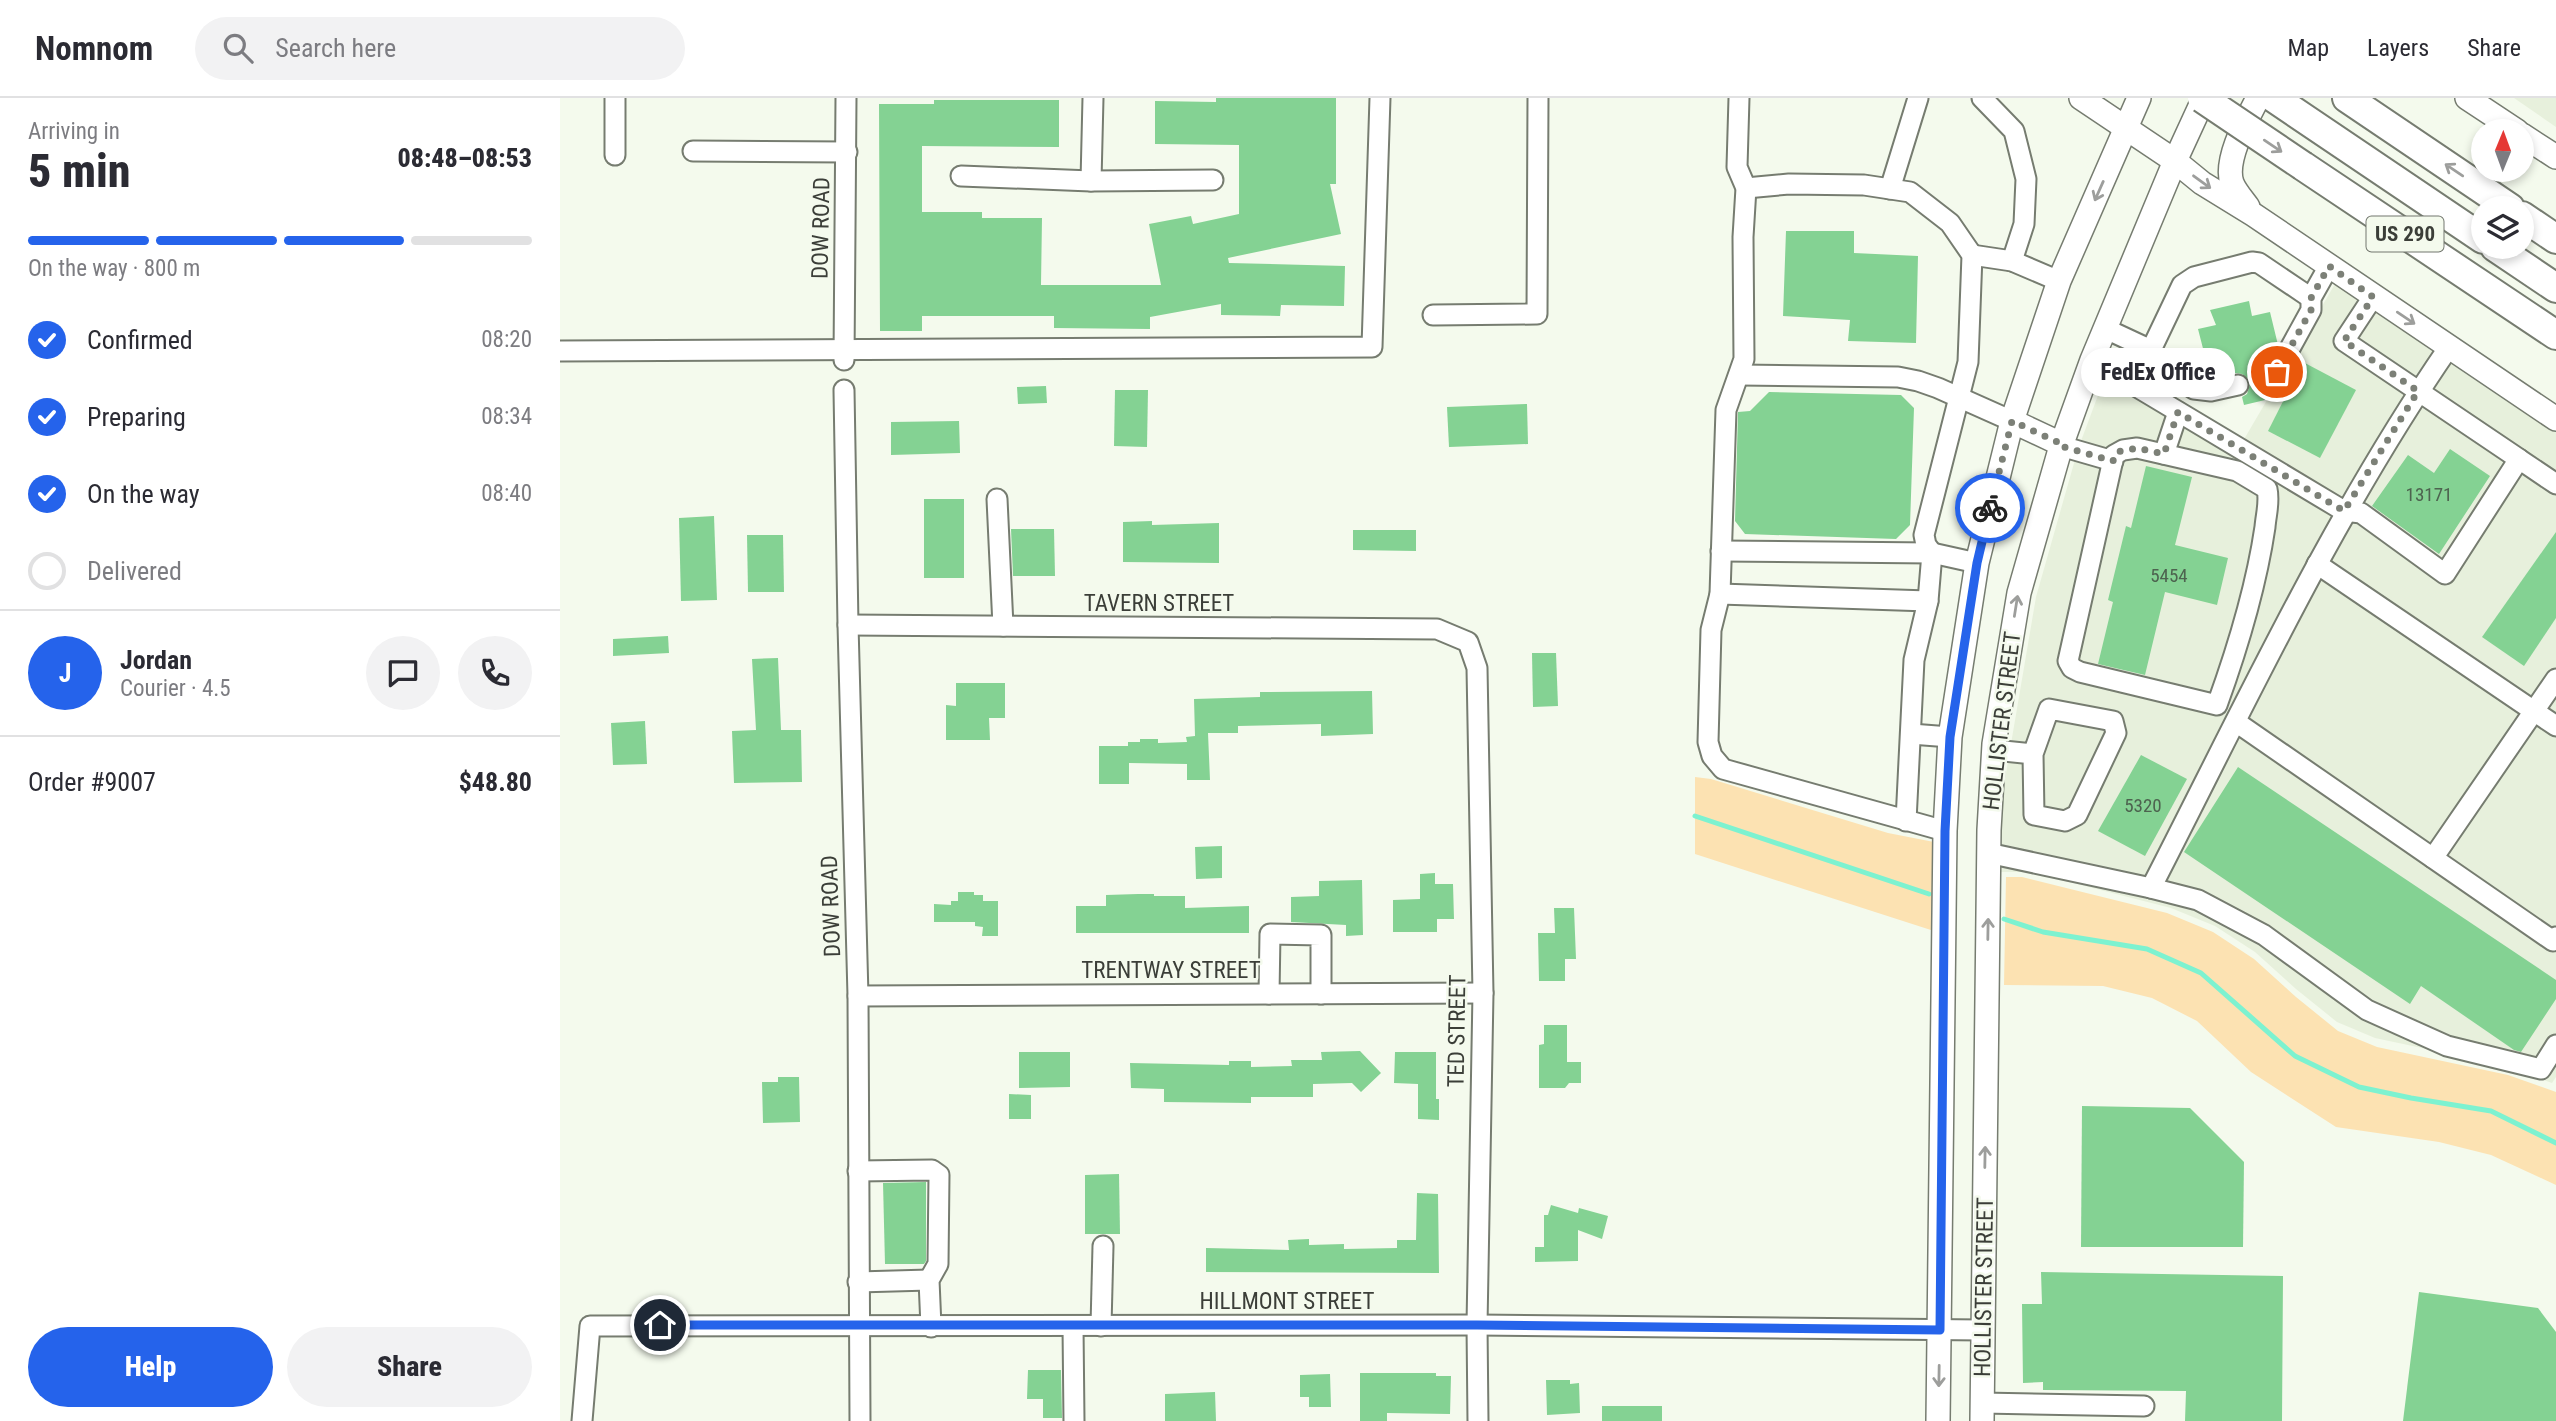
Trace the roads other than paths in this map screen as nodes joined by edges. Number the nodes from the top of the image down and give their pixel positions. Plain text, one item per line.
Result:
1 (615, 98) edge
2 (846, 98) edge
3 (1093, 98) edge
4 (1380, 98) edge
5 (1538, 98) edge
6 (1739, 98) edge
7 (1919, 98) edge
8 (1982, 98) edge
9 (2081, 98) edge
10 (2139, 98) edge
11 (2203, 98) edge
12 (2258, 98) edge
13 (2274, 98) edge
14 (2347, 98) edge
15 (2466, 98) edge
16 (2498, 119) edge
17 (2126, 129) junction
18 (2534, 143) edge
19 (693, 151) dead end
20 (847, 152) junction
21 (615, 155) dead end
22 (2556, 158) edge
23 (2175, 161) junction
24 (961, 176) dead end
25 (1213, 180) dead end
26 (1091, 181) junction
27 (1746, 188) junction
28 (1890, 189) junction
29 (2492, 196) edge
30 (2255, 215) junction
31 (2534, 224) edge
32 (2471, 231) edge
33 (2556, 239) edge
34 (1972, 255) junction
35 (2513, 259) edge
36 (2012, 261) junction
37 (2329, 266) junction
38 (2059, 281) junction
39 (2556, 288) edge
40 (2373, 297) junction
41 (2311, 298) junction
42 (1433, 315) dead end
43 (2106, 329) junction
44 (2556, 335) edge
45 (2449, 347) junction
46 (2151, 350) junction
47 (560, 351) edge
48 (844, 355) junction
49 (2092, 360) junction
50 (1740, 375) junction
51 (2261, 379) dead end
52 (2238, 385) dead end
53 (844, 390) dead end
54 (2418, 391) junction
55 (1959, 399) junction
56 (2178, 412) junction
57 (2556, 419) edge
58 (2012, 421) junction
59 (2061, 445) junction
60 (2164, 454) junction
61 (2519, 459) junction
62 (2113, 461) junction
63 (2556, 484) edge
64 (997, 499) dead end
65 (2344, 511) junction
66 (1721, 551) junction
67 (1932, 553) junction
68 (1977, 563) junction
69 (2318, 564) junction
70 (1720, 594) junction
71 (1928, 601) junction
72 (848, 625) junction
73 (1003, 626) junction
74 (1468, 642) joint
75 (2556, 679) edge
76 (2533, 711) junction
77 (2236, 722) junction
78 (2556, 726) edge
79 (1911, 734) junction
80 (1950, 737) junction
81 (1994, 750) junction
82 (2033, 754) junction
83 (1906, 821) junction
84 (1945, 831) junction
85 (1988, 853) junction
86 (2433, 858) junction
87 (2151, 888) junction
88 (2555, 940) edge
89 (1483, 993) junction
90 (1269, 994) junction
91 (1321, 994) junction
92 (859, 996) junction
93 (2556, 1045) edge
94 (859, 1171) junction
95 (1102, 1246) dead end
96 (929, 1280) junction
97 (858, 1282) junction
98 (1477, 1325) junction
99 (858, 1326) junction
100 (1073, 1326) junction
101 (1101, 1326) junction
102 (931, 1327) junction
103 (1940, 1330) junction
104 (1983, 1330) junction
105 (2144, 1406) dead end
106 (1982, 1412) edge
107 (582, 1421) edge
108 (860, 1421) edge
109 (1074, 1421) edge
110 (1478, 1421) edge
111 (1938, 1421) edge

1 - 21 street
2 - 20 street, DOW ROAD
3 - 26 street
4 - 48 street
5 - 42 street
6 - 27 street
7 - 28 street
8 - 36 street
9 - 17 main road
10 - 17 main road, HOLLISTER STREET
11 - 23 main road, HOLLISTER STREET
11 -> 44 highway, US 290, bridge
12 - 30 main road
13 - 32 highway
29 -> 14 highway
15 - 16 main road
17 - 23 main road
17 -> 38 main road, HOLLISTER STREET
18 - 22 main road
19 - 20 street
20 - 48 street, DOW ROAD
23 -> 30 main road
23 - 43 main road, HOLLISTER STREET
24 - 26 street
25 - 26 street
27 - 28 street
27 - 50 street
28 - 34 street
30 - 37 main road
31 - 33 highway
34 - 36 street
34 - 55 street
35 - 39 highway
36 - 38 street
37 - 40 main road
37 - 41 street
38 - 58 main road, HOLLISTER STREET
40 -> 45 main road
40 - 54 street
41 - 46 street
41 - 51 street
43 - 46 street
43 - 49 main road, HOLLISTER STREET
45 - 54 street
45 - 57 main road
46 - 52 street
47 - 48 street
49 - 56 street
49 - 59 main road, HOLLISTER STREET
50 - 55 street
50 - 66 street
53 - 72 street, DOW ROAD
54 - 61 street
54 - 65 street
55 - 58 street
55 - 67 street
56 - 60 street
56 - 65 street
58 - 59 main road
58 - 68 main road, HOLLISTER STREET
59 - 62 street
81 -> 59 main road, HOLLISTER STREET
60 - 62 street
60 - 62 street
61 - 63 street
61 - 65 street
64 - 73 street
65 - 69 street
66 - 67 street
66 - 70 street
67 - 68 street
67 - 71 street
68 - 80 main road, HOLLISTER STREET
69 - 76 street
69 - 77 street
70 - 71 street
70 - 83 street
71 - 79 street
72 - 73 street, TAVERN STREET
72 - 92 street, DOW ROAD
73 - 74 street, TAVERN STREET
74 - 89 street, TED STREET
75 - 76 street
76 - 78 street
76 - 86 street
77 - 86 street
77 - 87 street
79 - 80 street
79 - 83 street
80 - 84 main road, HOLLISTER STREET
81 - 82 street
81 - 85 main road, HOLLISTER STREET
82 - 82 street
83 - 84 street
84 - 103 main road, HOLLISTER STREET
85 - 87 street
104 -> 85 main road, HOLLISTER STREET
86 - 88 street
87 - 93 street
89 - 91 street, TRENTWAY STREET
89 - 98 street, TED STREET
90 - 91 street, TRENTWAY STREET
90 - 91 street
90 - 92 street, TRENTWAY STREET
92 - 94 street, DOW ROAD
94 - 96 street
94 - 97 street, DOW ROAD
95 - 101 street
96 - 97 street
96 - 102 street
97 - 99 street, DOW ROAD
98 - 101 street, HILLMONT STREET
98 - 103 street, HILLMONT STREET
98 - 110 street, TED STREET
99 - 102 street, HILLMONT STREET
99 - 107 street, HILLMONT STREET
99 - 108 street, DOW ROAD
100 - 101 street, HILLMONT STREET
100 - 102 street, HILLMONT STREET
100 - 109 street
103 - 104 street, HILLMONT STREET
103 -> 111 main road, HOLLISTER STREET
104 - 106 main road, HOLLISTER STREET
105 - 106 street

